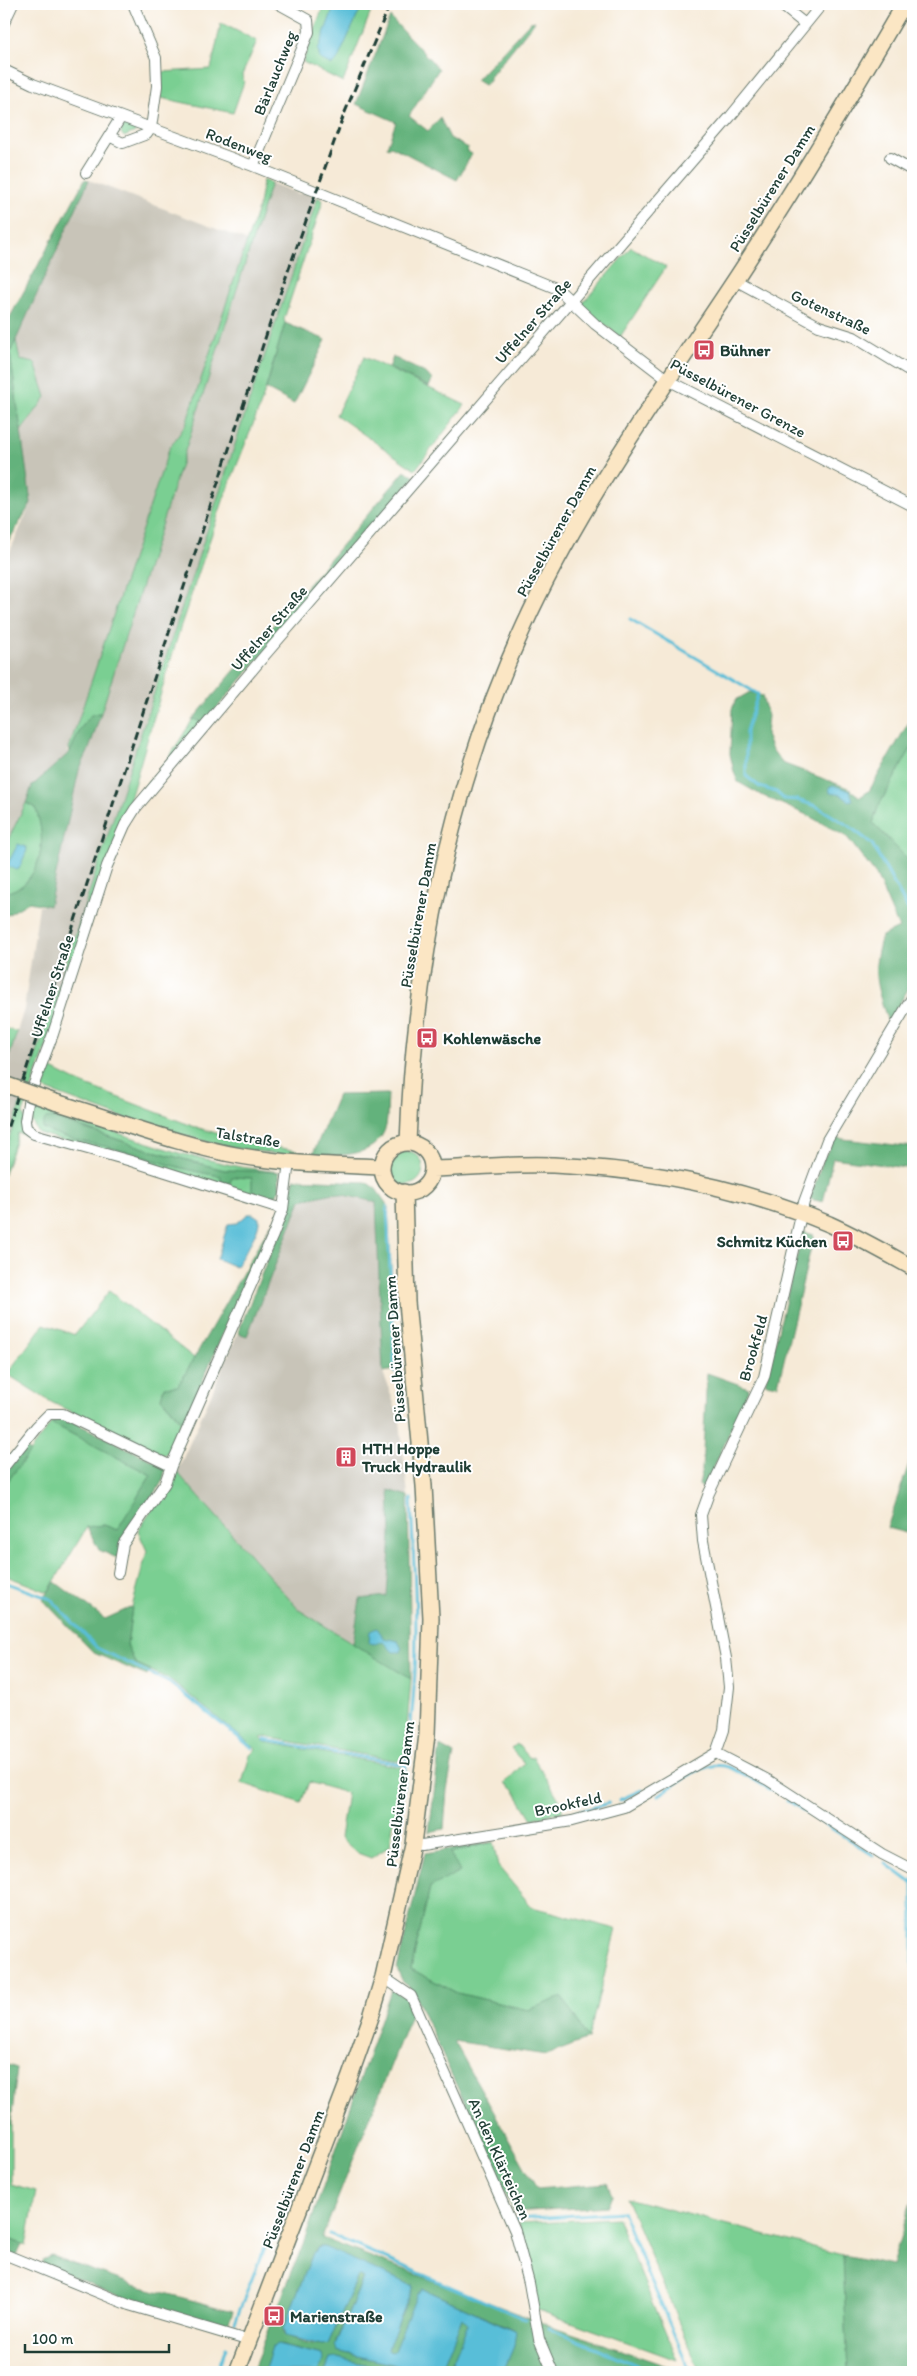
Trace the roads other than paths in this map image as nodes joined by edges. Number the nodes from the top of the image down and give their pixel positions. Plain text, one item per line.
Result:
1 (13, 4) edge
2 (133, 4) edge
3 (279, 4) edge
4 (780, 4) edge
5 (822, 4) edge
6 (904, 4) edge
7 (4, 23) edge
8 (805, 24) junction
9 (4, 70) edge
10 (121, 117) junction
11 (151, 128) junction
12 (109, 136) junction
13 (890, 158) dead end
14 (253, 166) junction
15 (913, 171) edge
16 (86, 173) dead end
17 (315, 192) joint
18 (735, 280) junction
19 (572, 300) junction
20 (913, 373) edge
21 (668, 380) junction
22 (913, 506) edge
23 (913, 996) edge
24 (4, 1084) edge
25 (408, 1143) junction
26 (290, 1162) junction
27 (382, 1167) junction
28 (432, 1169) junction
29 (404, 1192) junction
30 (283, 1208) junction
31 (802, 1214) junction
32 (913, 1268) edge
33 (172, 1466) junction
34 (4, 1467) edge
35 (118, 1573) dead end
36 (716, 1753) junction
37 (413, 1844) junction
38 (913, 1870) edge
39 (383, 1977) junction
40 (4, 2254) edge
41 (250, 2340) junction
42 (237, 2372) edge
43 (553, 2372) edge

1 - 7 street
2 - 11 street
3 - 14 street, Bärlauchweg
4 - 8 street
5 - 8 street, Uffelner Straße
6 - 18 main road, Püsselbürener Damm
8 - 19 street, Uffelner Straße
9 - 10 street, Rodenweg
10 - 11 street, Rodenweg
10 - 12 street
11 - 12 street
11 - 14 street, Rodenweg
12 - 16 street
13 - 15 street
14 - 17 street, Rodenweg
17 - 19 street, Püsselbürener Grenze
18 - 20 street, Gotenstraße
18 - 21 main road, Püsselbürener Damm
19 - 21 street, Püsselbürener Grenze
19 - 30 street, Uffelner Straße
21 - 22 street, Püsselbürener Grenze
21 - 25 main road, Püsselbürener Damm
23 - 31 street, Brookfeld
24 - 26 main road, Talstraße, bridge
25 - 27 main road
25 - 28 main road
26 - 27 main road
26 - 30 street, Talstraße
27 - 29 main road
28 - 29 main road
28 - 31 main road
29 - 37 main road, Püsselbürener Damm
30 - 33 street, Talstraße
31 - 32 main road
31 - 36 street, Brookfeld
33 - 34 street
33 - 35 street, Talstraße
36 - 37 street, Brookfeld
36 - 38 street
37 - 39 main road, Püsselbürener Damm
39 - 41 main road, Püsselbürener Damm
39 - 43 street, An den Klärteichen
40 - 41 street
41 - 42 main road, Püsselbürener Damm

